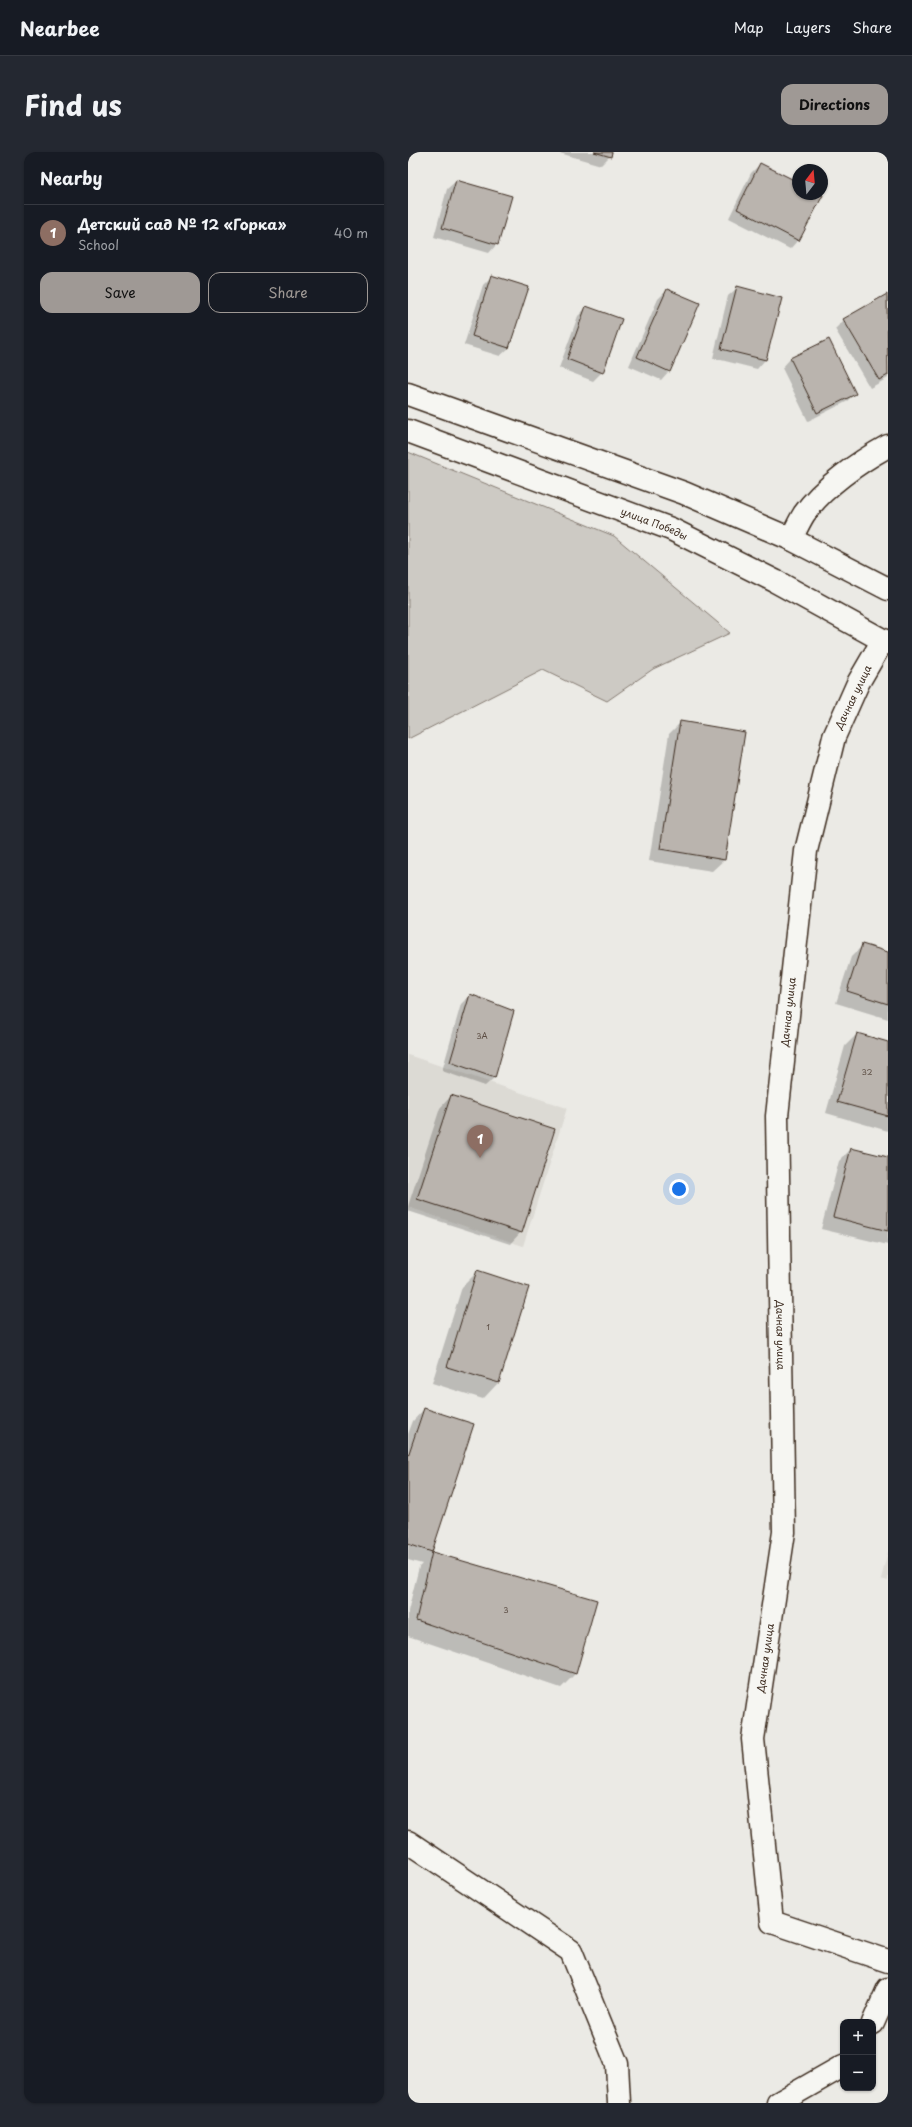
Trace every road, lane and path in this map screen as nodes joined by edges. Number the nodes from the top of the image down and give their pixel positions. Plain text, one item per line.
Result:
1 (408, 394) edge
2 (408, 430) edge
3 (888, 446) edge
4 (791, 539) junction
5 (888, 589) edge
6 (885, 642) edge
7 (408, 1842) edge
8 (888, 1960) edge
9 (888, 1989) edge
10 (875, 2019) edge
11 (840, 2068) edge
12 (619, 2103) edge
13 (778, 2103) edge

1 - 4 main road
2 - 6 main road, улица Победы
3 - 4 main road
4 - 5 main road
6 - 8 main road, Дачная улица
7 - 12 main road
9 - 10 main road
11 - 13 main road

